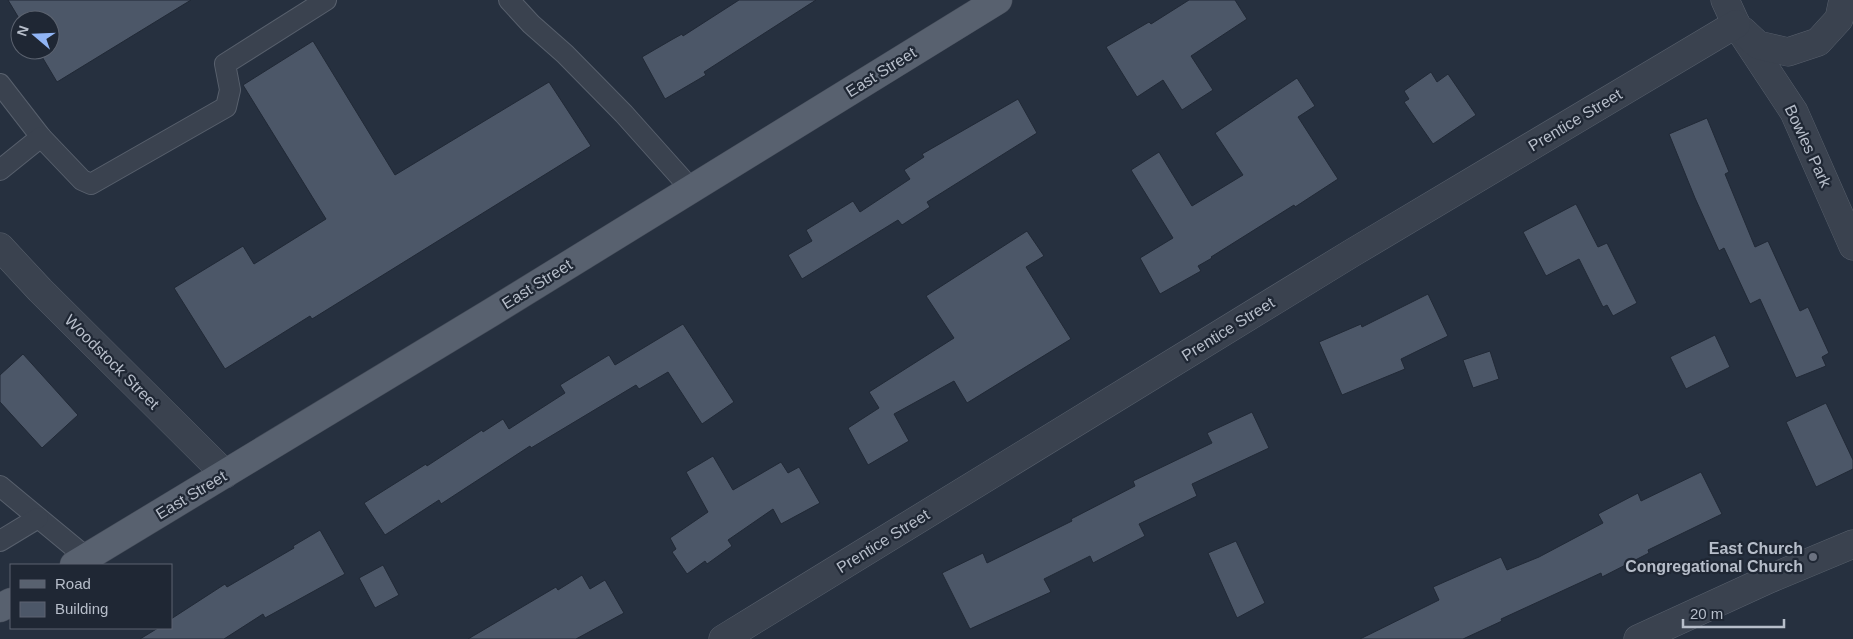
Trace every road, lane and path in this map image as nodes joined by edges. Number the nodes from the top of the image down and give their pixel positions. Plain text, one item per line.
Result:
1 (326, 0) edge
2 (509, 0) edge
3 (998, 0) edge
4 (1843, 0) edge
5 (1729, 8) edge
6 (0, 84) edge
7 (41, 137) junction
8 (0, 170) edge
9 (691, 189) junction
10 (1853, 246) edge
11 (0, 247) edge
12 (225, 474) junction
13 (0, 486) edge
14 (38, 518) junction
15 (0, 541) edge
16 (1853, 544) edge
17 (80, 562) edge
18 (723, 639) edge
19 (1638, 639) edge

1 - 7 lane
2 - 9 lane
3 - 9 main road, East Street
4 - 5 street
5 - 10 street, Bowles Park
5 - 18 street, Prentice Street
6 - 7 lane
7 - 8 lane
9 - 12 main road, East Street
11 - 12 street, Woodstock Street
12 - 17 main road, East Street
13 - 14 lane
14 - 15 lane
14 - 17 lane
16 - 19 street

